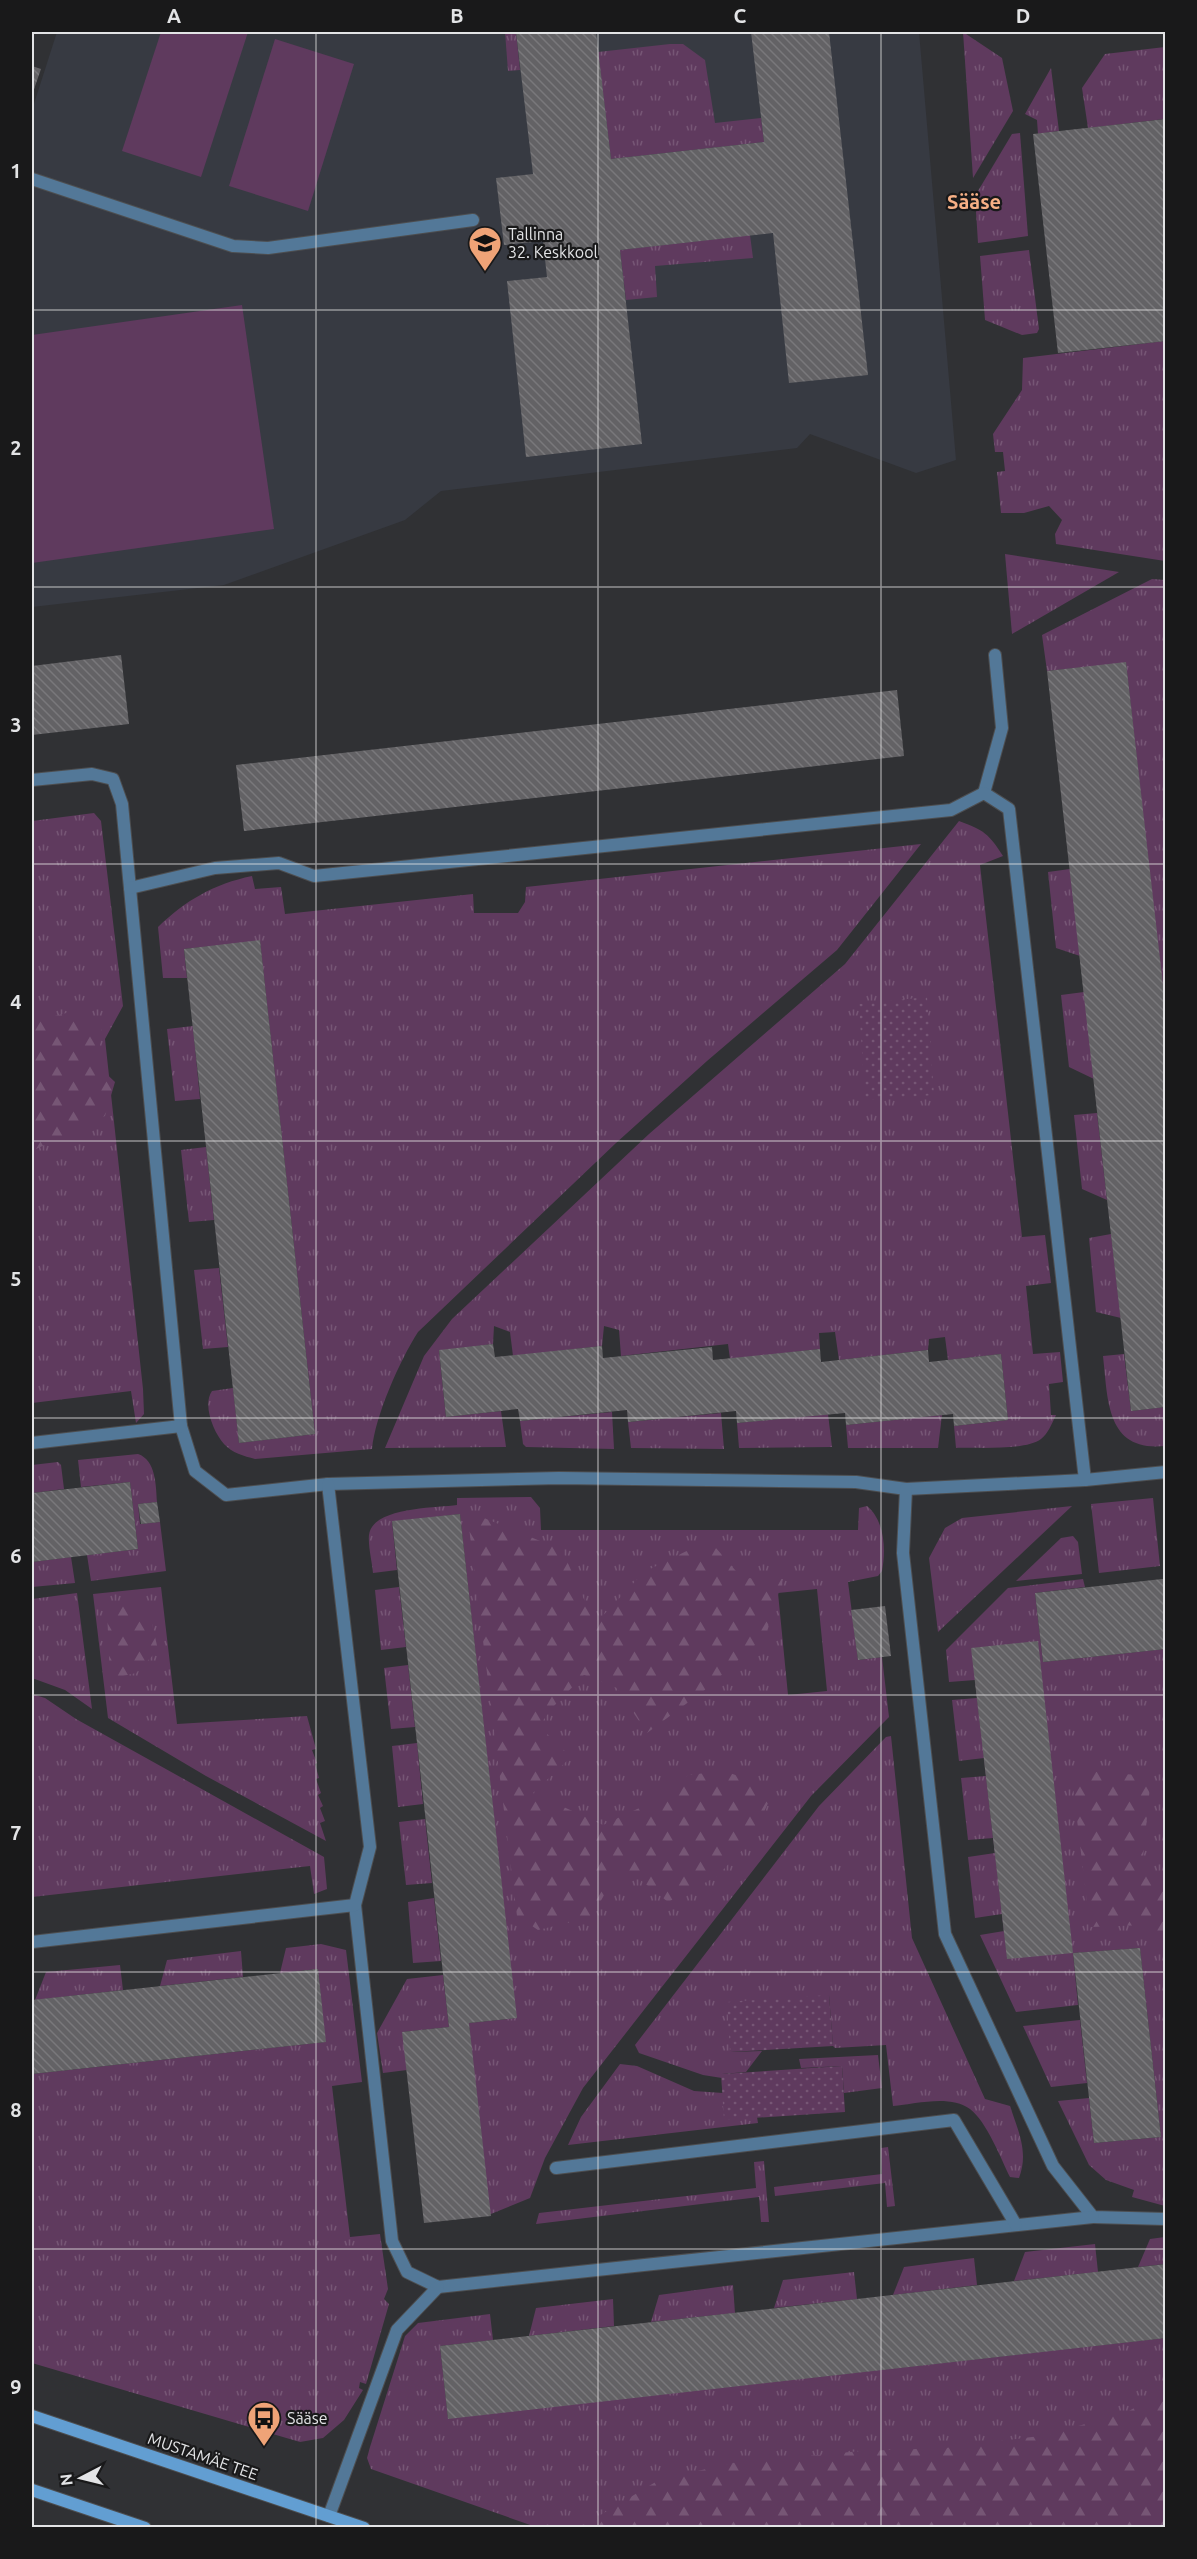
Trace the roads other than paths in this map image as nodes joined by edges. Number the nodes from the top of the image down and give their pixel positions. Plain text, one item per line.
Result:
1 (32, 178) edge
2 (473, 220) dead end
3 (995, 655) dead end
4 (32, 780) edge
5 (984, 793) junction
6 (130, 888) junction
7 (181, 1426) junction
8 (32, 1443) edge
9 (1166, 1472) edge
10 (1085, 1480) junction
11 (328, 1484) junction
12 (906, 1489) junction
13 (355, 1905) junction
14 (32, 1942) edge
15 (556, 2168) dead end
16 (1093, 2217) junction
17 (1166, 2219) edge
18 (1016, 2225) junction
19 (438, 2287) junction
20 (32, 2416) edge
21 (32, 2490) edge
22 (329, 2516) junction
23 (145, 2528) edge
24 (364, 2528) edge

1 - 2 street
3 - 5 street
4 - 6 street
5 - 6 street
5 - 10 street
6 - 7 street
7 - 8 street
7 - 11 street
9 - 10 street
10 - 12 street
11 - 12 street
11 - 13 street
12 - 16 street
13 - 14 street
13 - 19 street
15 - 18 street
16 - 17 street
16 - 18 street
18 - 19 street
19 - 22 street
20 - 22 main road, MUSTAMÄE TEE
21 - 23 main road
22 - 24 main road, MUSTAMÄE TEE

